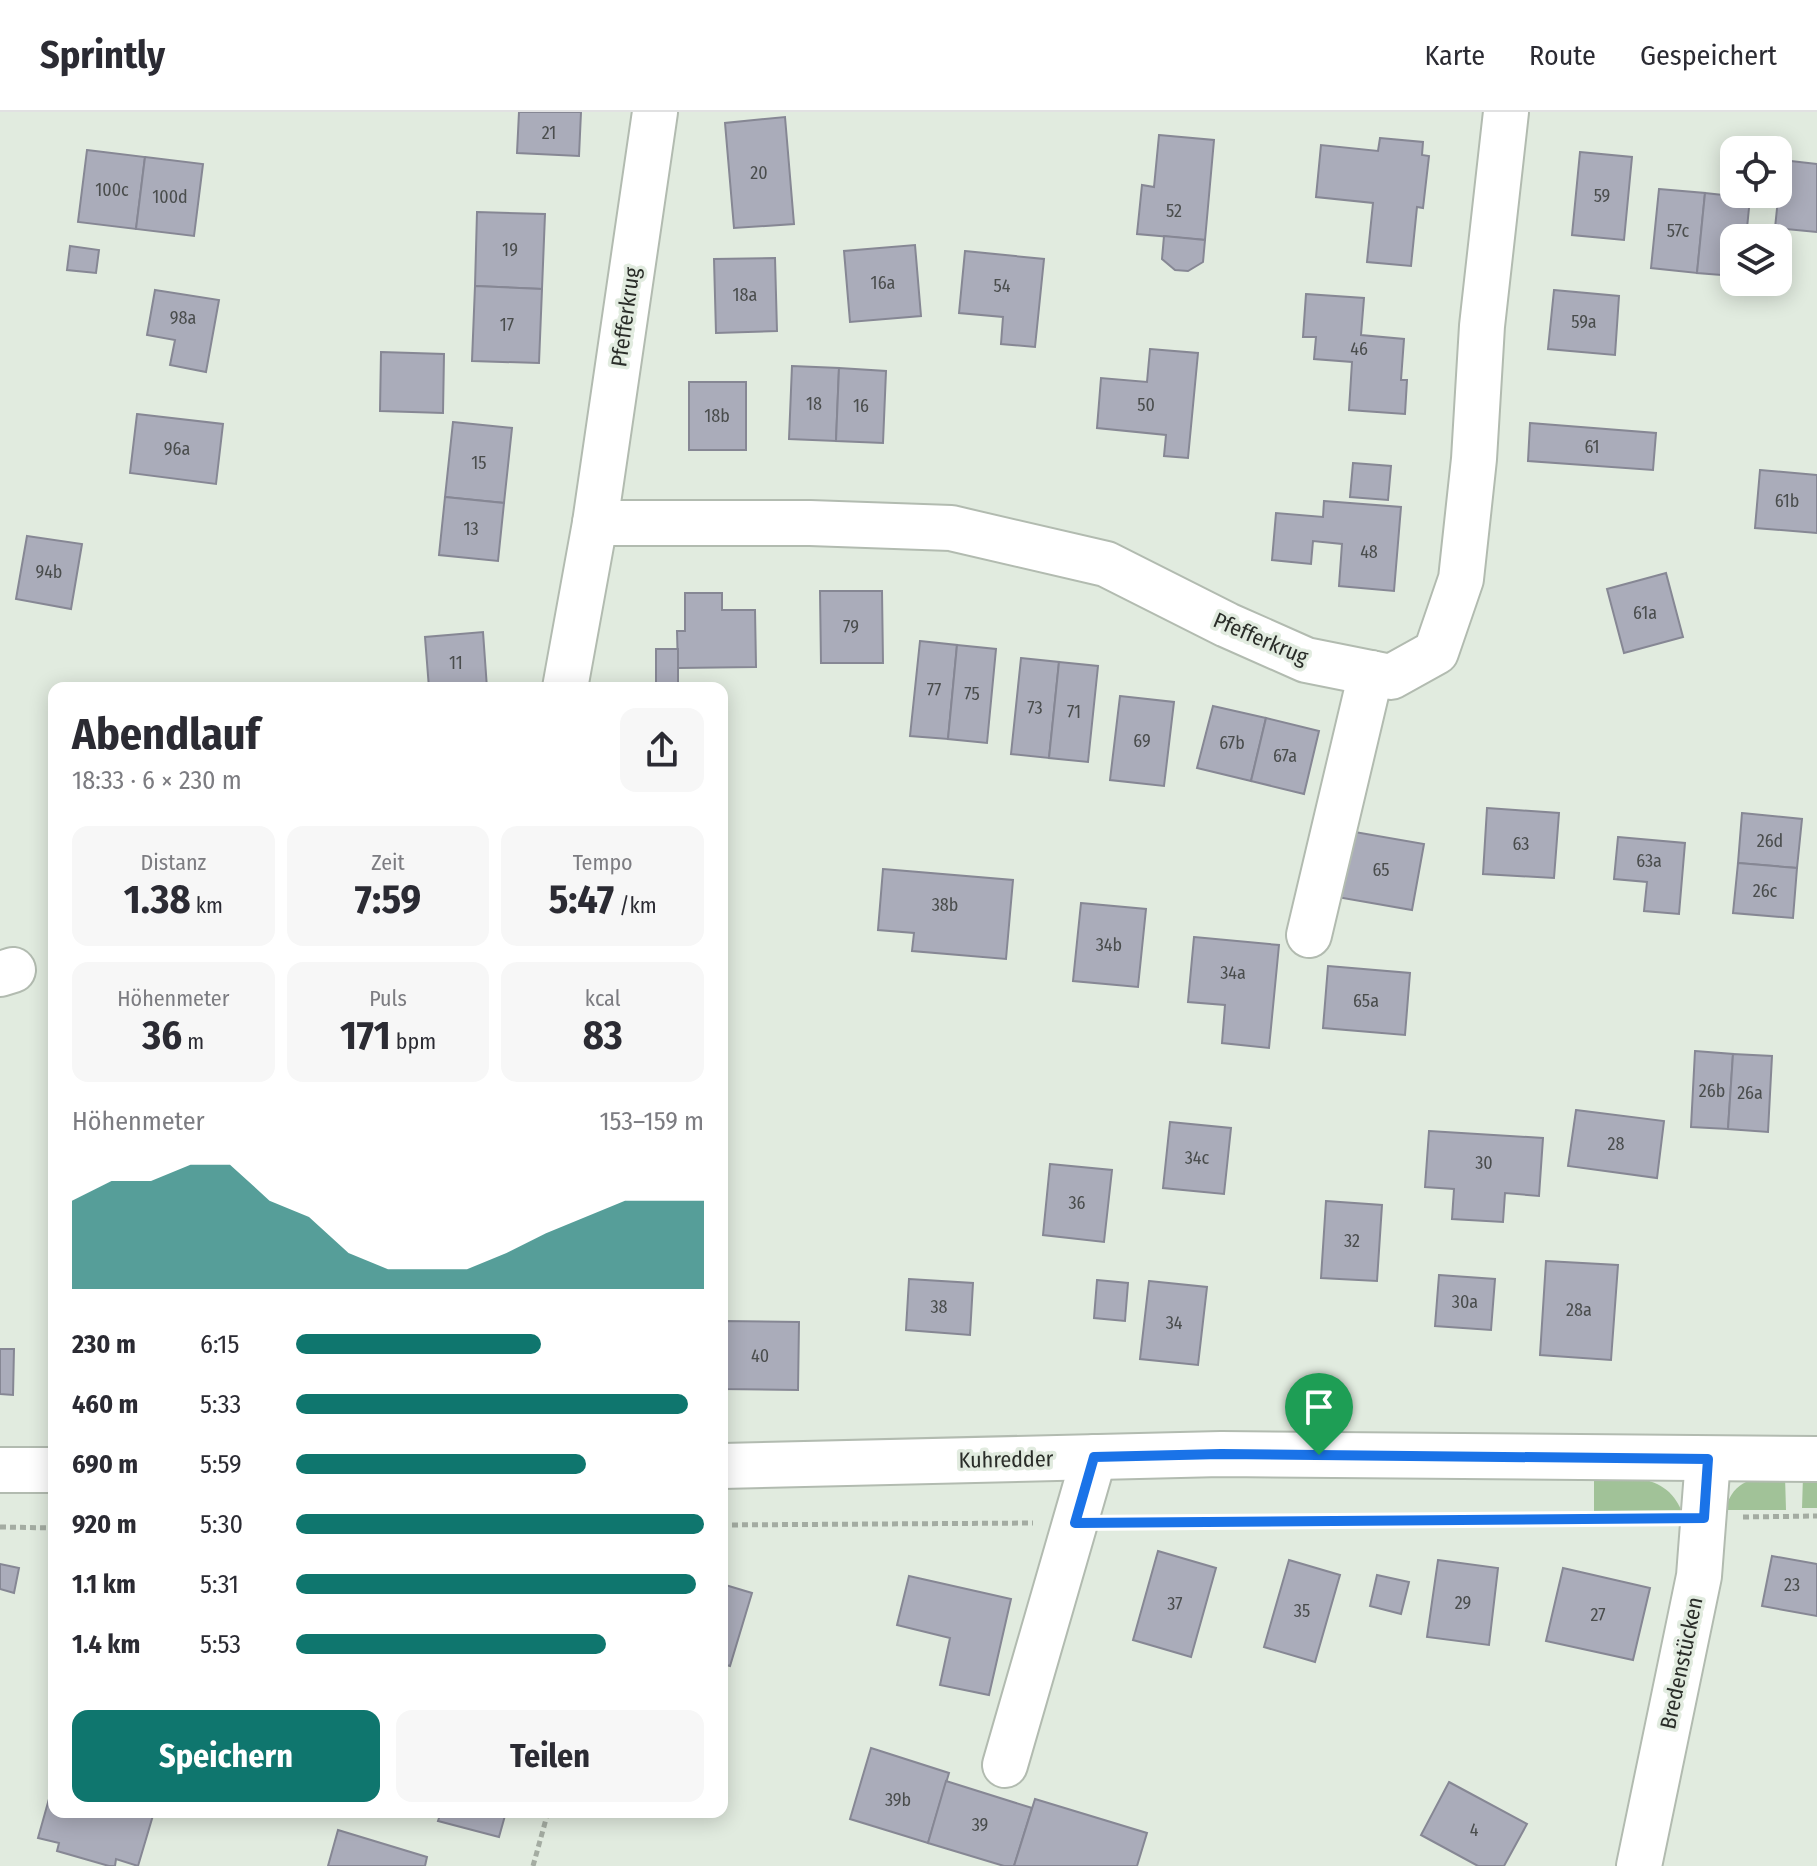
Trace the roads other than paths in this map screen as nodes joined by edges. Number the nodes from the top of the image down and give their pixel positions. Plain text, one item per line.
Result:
1 (655, 112) edge
2 (1506, 112) edge
3 (595, 523) junction
4 (1371, 673) junction
5 (566, 682) edge
6 (1309, 935) dead end
7 (1094, 1457) junction
8 (1708, 1459) junction
9 (1817, 1459) edge
10 (728, 1466) edge
11 (0, 1470) edge
12 (48, 1470) edge
13 (1005, 1765) dead end
14 (1639, 1866) edge

1 - 3 street, Pfefferkrug
2 - 4 street, Pfefferkrug
3 - 4 street, Pfefferkrug
3 - 5 street, Pfefferkrug
4 - 6 street
7 - 8 street, Kuhredder
7 - 10 street, Kuhredder
7 - 13 street
8 - 9 street, Kuhredder
8 - 14 street, Bredenstücken
11 - 12 street

